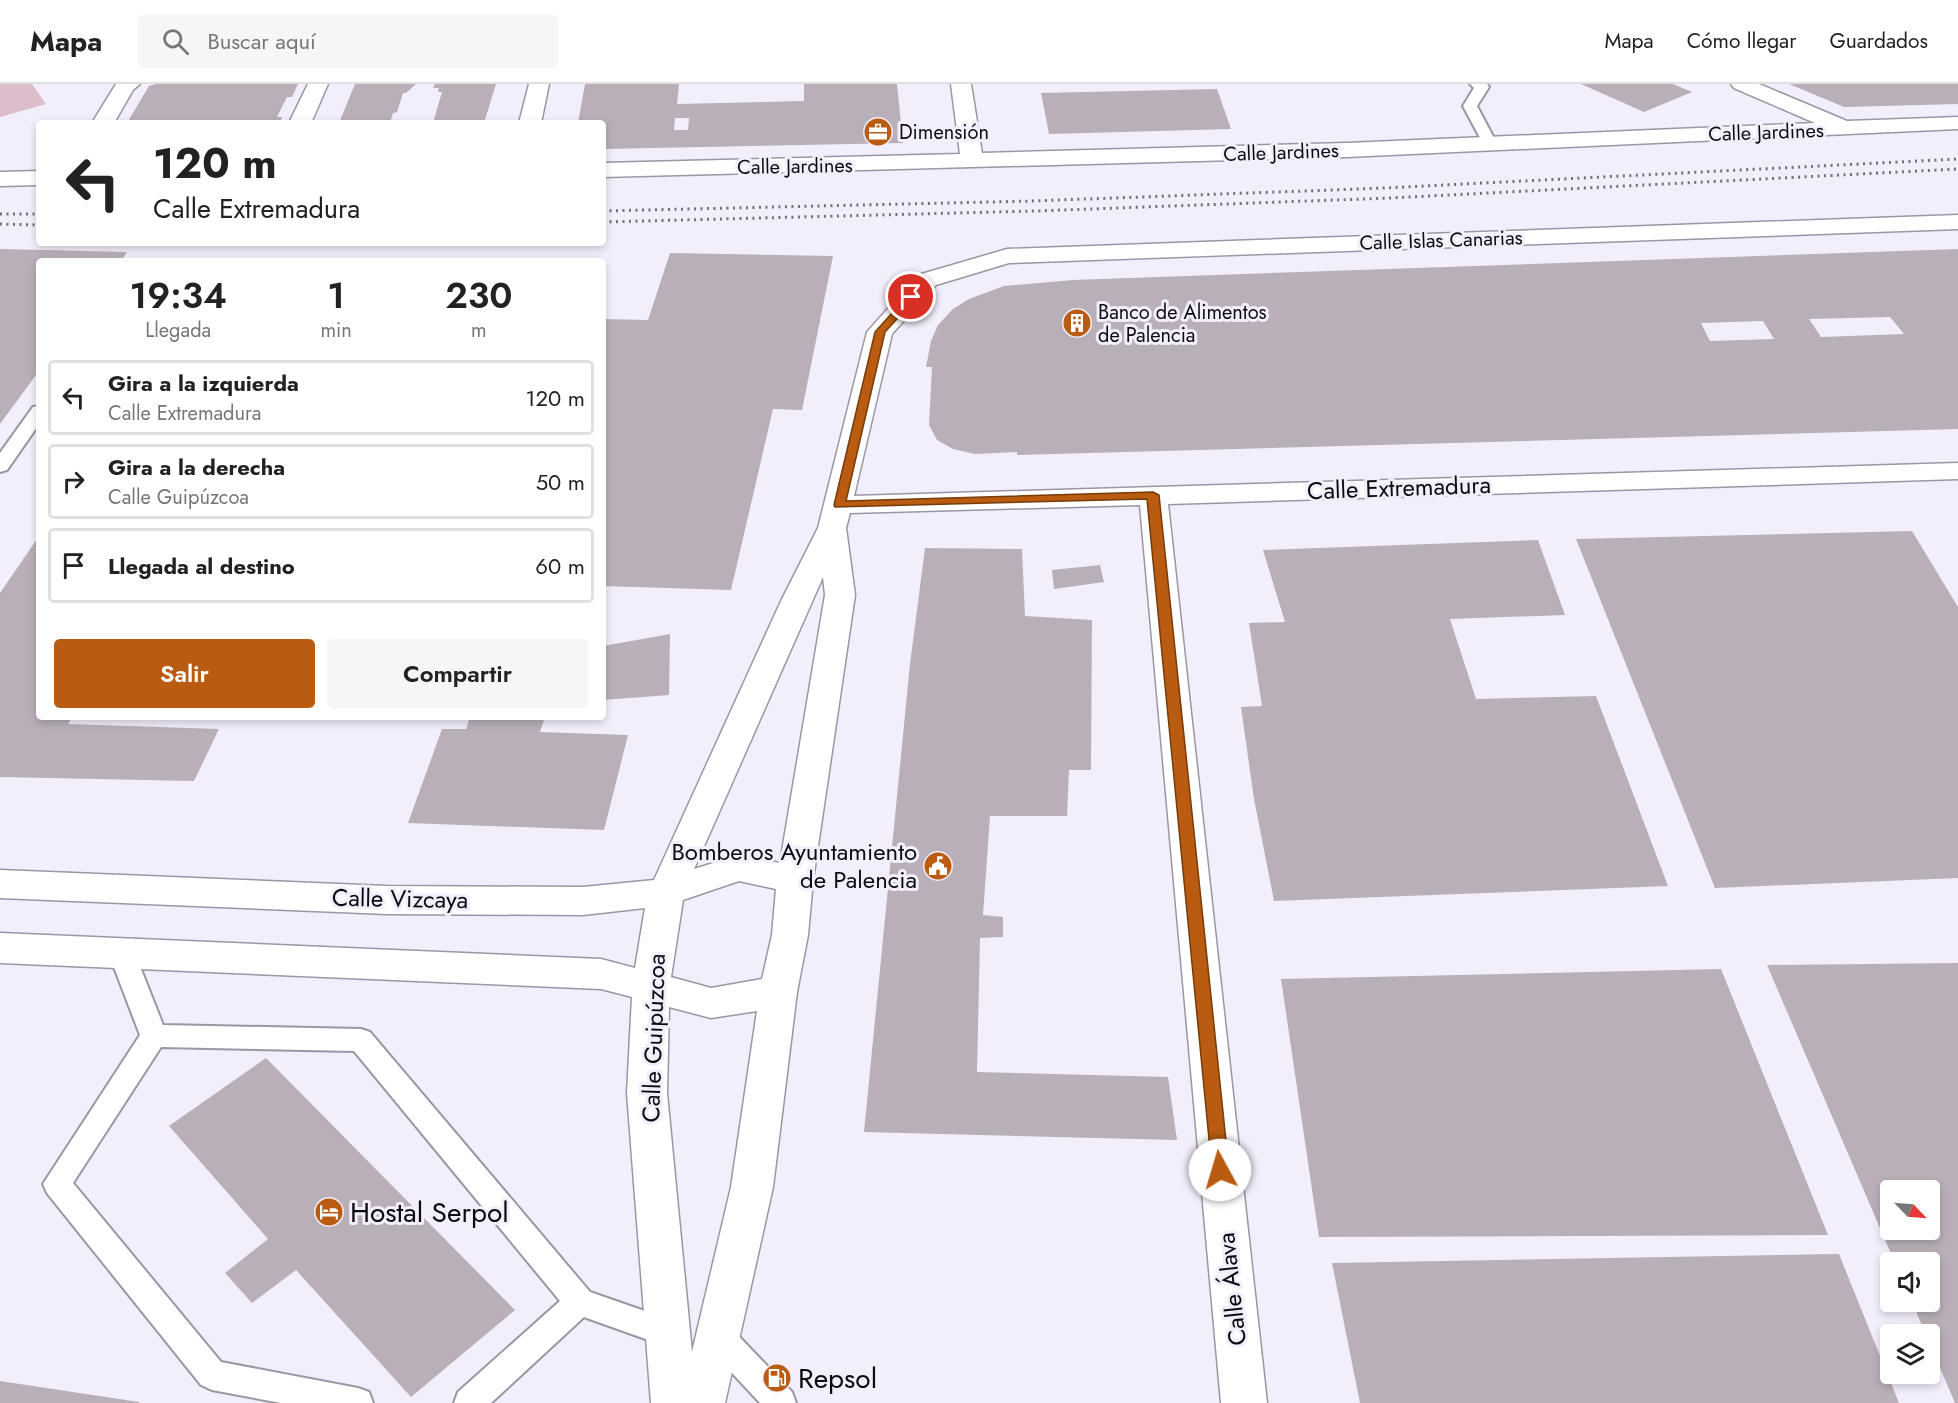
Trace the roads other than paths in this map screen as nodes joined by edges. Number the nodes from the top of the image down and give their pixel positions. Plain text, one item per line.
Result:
1 (130, 84) edge
2 (318, 84) edge
3 (540, 84) edge
4 (961, 84) edge
5 (1477, 84) edge
6 (1741, 84) edge
7 (105, 120) edge
8 (301, 120) edge
9 (531, 120) edge
10 (1958, 123) edge
11 (1849, 129) junction
12 (1491, 144) junction
13 (972, 161) junction
14 (606, 170) edge
15 (0, 178) edge
16 (36, 178) edge
17 (1958, 222) edge
18 (927, 280) joint
19 (36, 415) edge
20 (0, 466) edge
21 (1958, 471) edge
22 (1153, 495) junction
23 (836, 516) junction
24 (795, 880) junction
25 (0, 884) edge
26 (666, 892) junction
27 (0, 948) edge
28 (122, 954) junction
29 (651, 986) junction
30 (778, 992) junction
31 (154, 1036) junction
32 (580, 1302) junction
33 (668, 1333) junction
34 (717, 1335) junction
35 (358, 1403) edge
36 (469, 1403) edge
37 (674, 1403) edge
38 (702, 1403) edge
39 (781, 1403) edge
40 (1244, 1403) edge

1 - 7 street
2 - 8 street
3 - 9 street
4 - 13 street
5 - 12 lane
6 - 11 street
10 - 11 street, Calle Jardines
11 - 12 street, Calle Jardines
12 - 13 street, Calle Jardines
13 - 14 street, Calle Jardines
15 - 16 street
17 - 18 street, Calle Islas Canarias
18 - 23 street, Calle Guipúzcoa
19 - 20 lane
21 - 22 street, Calle Extremadura
22 - 23 street, Calle Extremadura
22 - 40 street, Calle Álava
23 - 24 street, Calle Guipúzcoa
23 - 26 street, Calle Guipúzcoa
24 - 26 street, Calle Vizcaya
24 - 30 street, Calle Guipúzcoa
25 - 26 street, Calle Vizcaya
26 - 29 street, Calle Guipúzcoa
27 - 28 street
28 - 29 street
28 - 31 lane
29 - 30 street
29 - 33 street, Calle Guipúzcoa
30 - 34 street, Calle Guipúzcoa
31 - 32 lane
31 - 35 lane
32 - 33 lane
32 - 36 lane
33 - 37 street, Calle Guipúzcoa
34 - 38 street, Calle Guipúzcoa
34 - 39 lane

